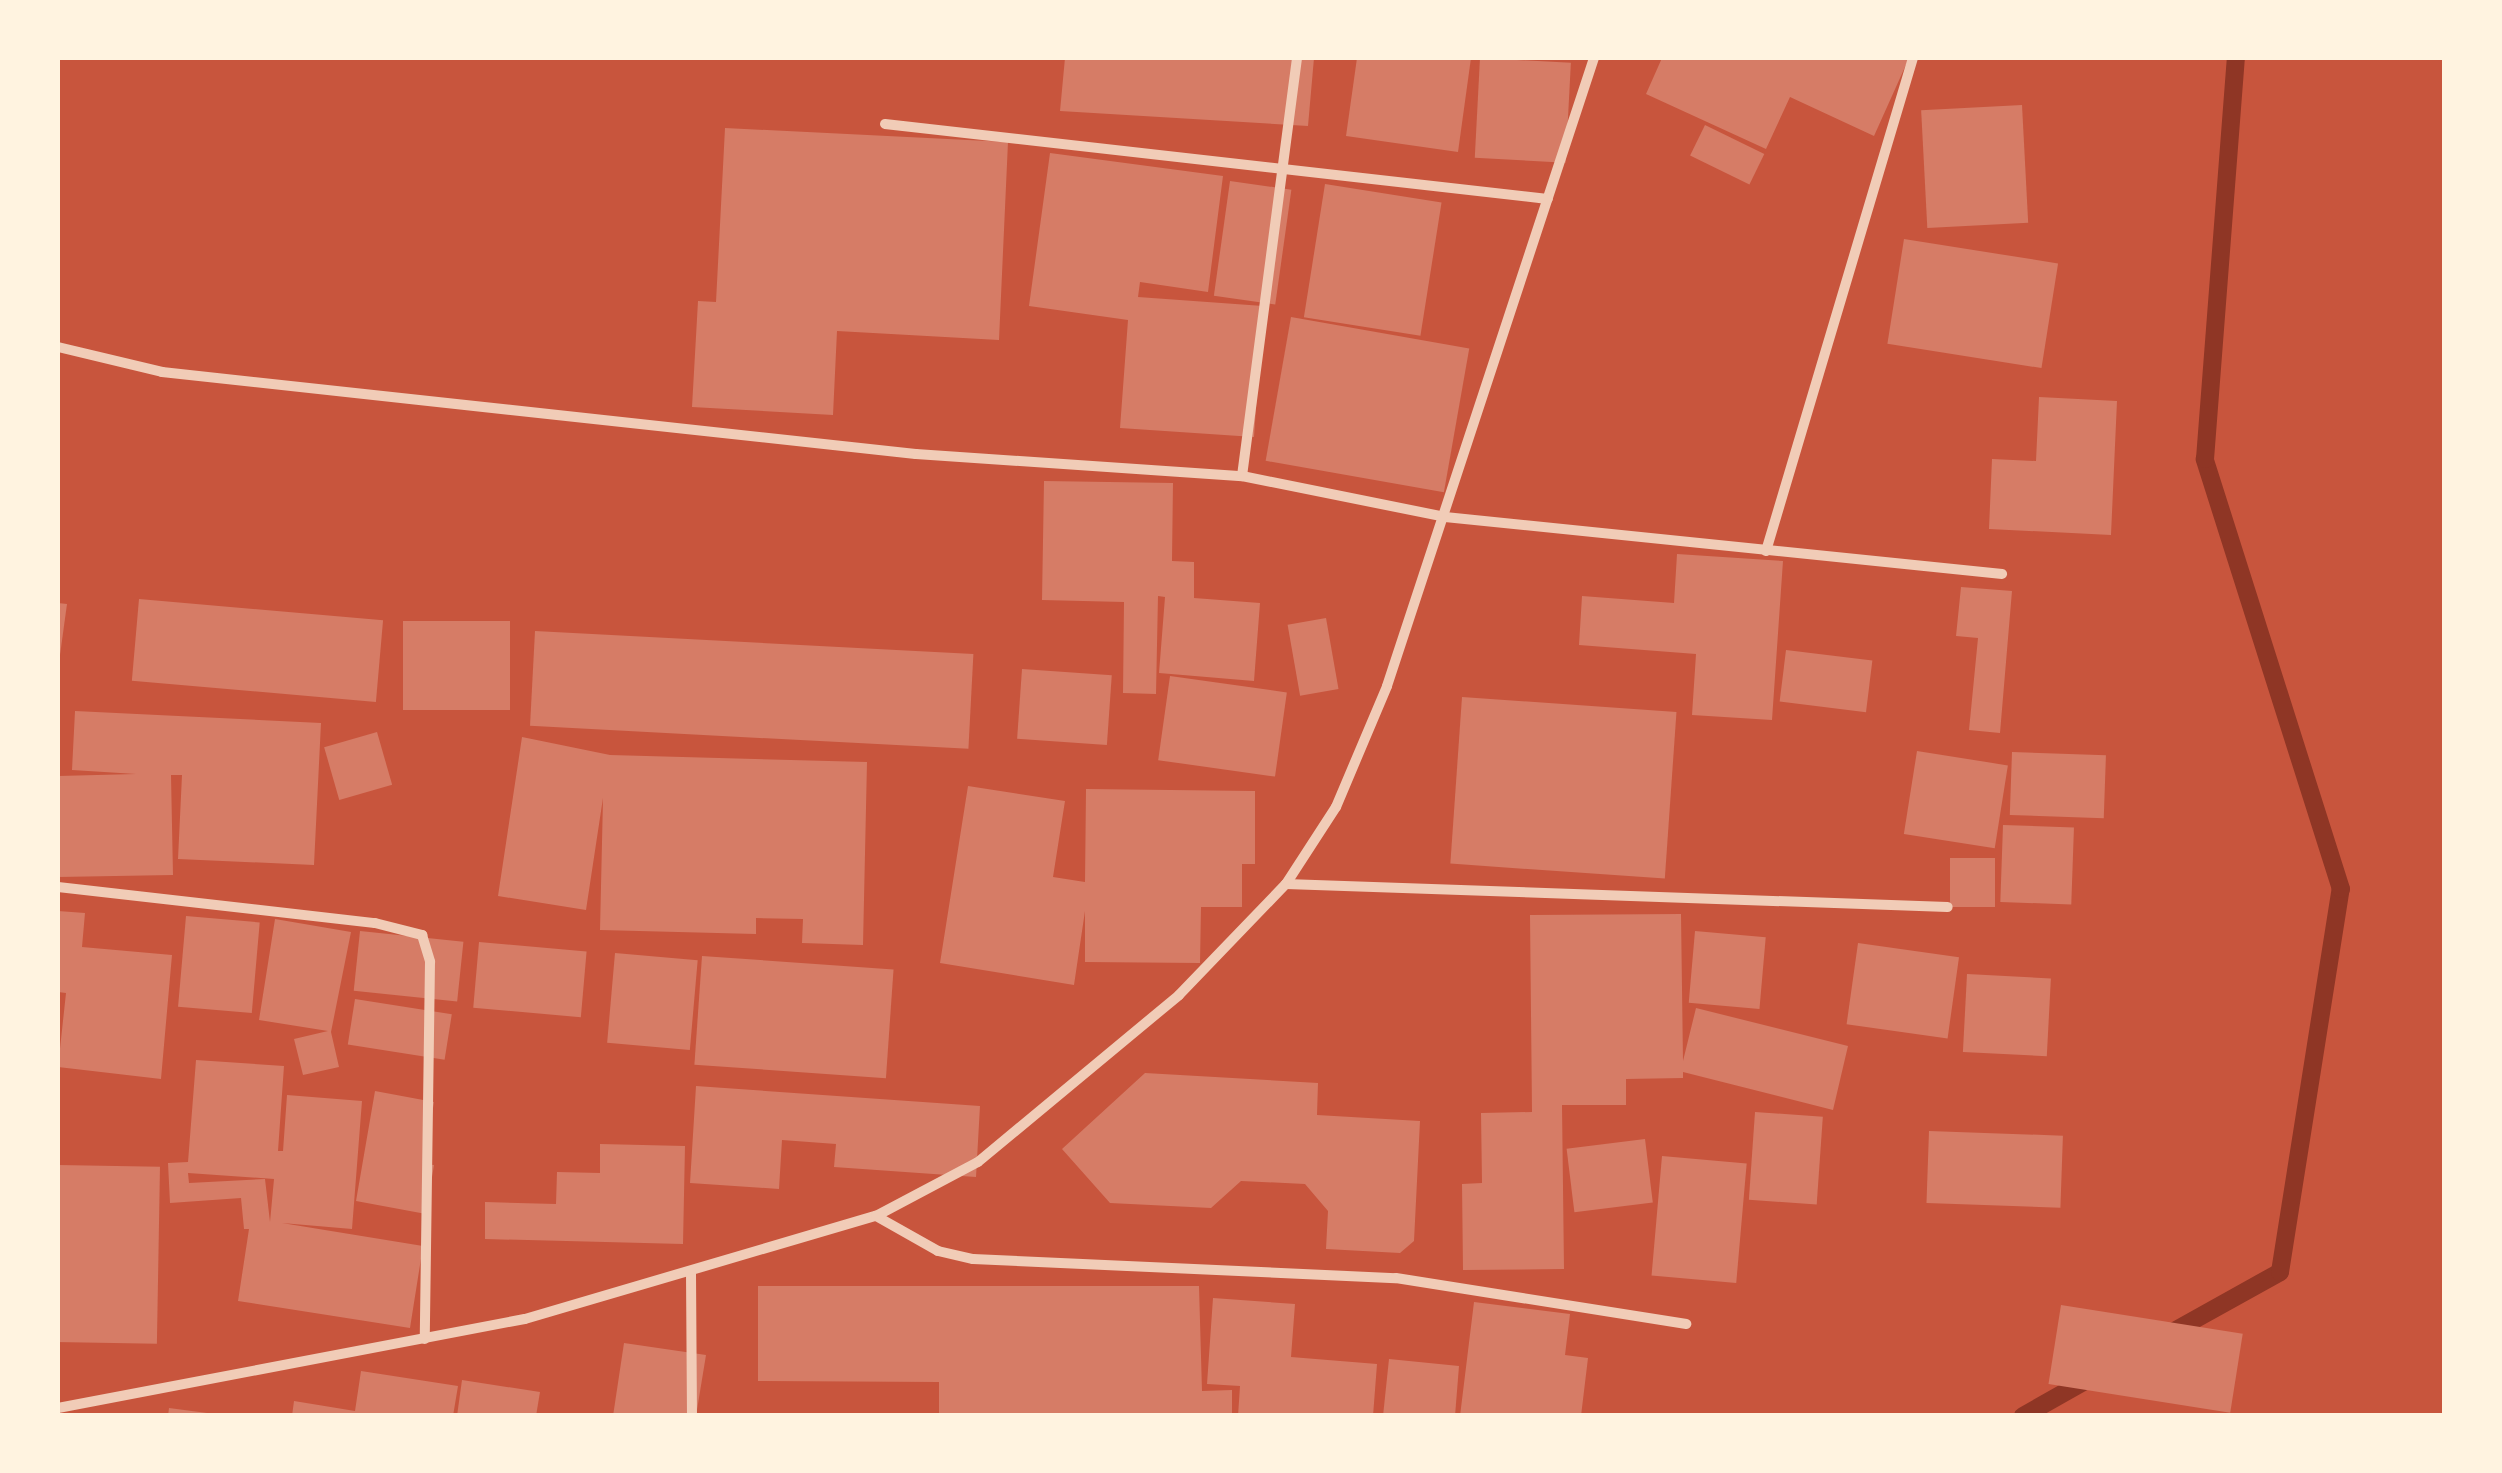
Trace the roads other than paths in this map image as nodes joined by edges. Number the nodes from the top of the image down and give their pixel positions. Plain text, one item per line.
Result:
1 (1297, 58) edge
2 (1594, 58) edge
3 (1913, 58) edge
4 (884, 124) dead end
5 (1285, 172) junction
6 (1548, 199) junction
7 (58, 347) edge
8 (1242, 476) junction
9 (1445, 517) junction
10 (1766, 551) junction
11 (2002, 574) dead end
12 (1286, 884) junction
13 (58, 887) edge
14 (1948, 907) dead end
15 (876, 1216) junction
16 (691, 1274) junction
17 (1686, 1324) dead end
18 (425, 1340) junction
19 (58, 1408) edge
20 (692, 1416) edge

1 - 5 street
2 - 6 street
3 - 10 street
4 - 5 street
5 - 6 street
5 - 8 street
6 - 9 street
7 - 8 street
8 - 9 street
9 - 10 street
9 - 12 street
10 - 11 street
12 - 14 street
12 - 15 street
13 - 18 street
15 - 16 street
15 - 17 street
16 - 18 street
16 - 20 street
18 - 19 street

